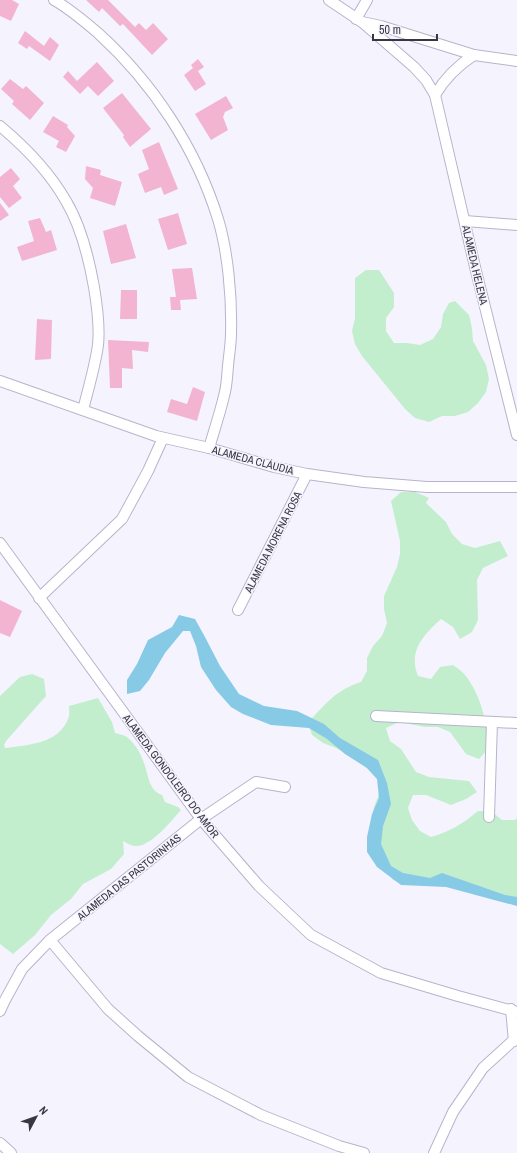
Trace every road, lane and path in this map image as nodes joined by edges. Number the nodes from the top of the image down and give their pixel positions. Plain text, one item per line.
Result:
1 (54, 0) edge
2 (329, 0) edge
3 (367, 0) edge
4 (359, 21) junction
5 (474, 55) junction
6 (516, 58) edge
7 (435, 95) junction
8 (0, 126) edge
9 (465, 221) junction
10 (517, 225) edge
11 (0, 380) edge
12 (512, 395) edge
13 (83, 410) junction
14 (517, 435) edge
15 (162, 438) junction
16 (209, 448) junction
17 (307, 474) junction
18 (517, 487) edge
19 (0, 544) edge
20 (40, 598) junction
21 (238, 610) dead end
22 (376, 716) dead end
23 (492, 722) junction
24 (517, 723) edge
25 (284, 787) dead end
26 (489, 817) dead end
27 (201, 819) junction
28 (50, 940) junction
29 (0, 1011) edge
30 (514, 1011) edge
31 (516, 1039) edge
32 (0, 1144) edge
33 (11, 1153) edge
34 (364, 1153) edge
35 (434, 1153) edge

1 - 16 street
2 - 4 street, ALAMEDA HELENA
3 - 4 street
4 - 5 street
4 - 7 street, ALAMEDA HELENA
5 - 6 street
5 - 7 street
7 - 9 street, ALAMEDA HELENA
8 - 13 street
9 - 10 street
9 - 12 street, ALAMEDA HELENA
11 - 13 street, ALAMEDA CLÁUDIA
12 - 14 street, ALAMEDA HELENA
13 - 15 street, ALAMEDA CLÁUDIA
15 - 16 street, ALAMEDA CLÁUDIA
15 - 20 street
16 - 17 street, ALAMEDA CLÁUDIA
17 - 18 street, ALAMEDA CLÁUDIA
17 - 21 street, ALAMEDA MORENA ROSA
19 - 20 street, ALAMEDA GONDOLEIRO DO AMOR
20 - 27 street, ALAMEDA GONDOLEIRO DO AMOR
22 - 23 street
23 - 24 street
23 - 26 street
25 - 27 street, ALAMEDA DAS PASTORINHAS
27 - 28 street, ALAMEDA DAS PASTORINHAS
27 - 30 street, ALAMEDA GONDOLEIRO DO AMOR
28 - 29 street, ALAMEDA DAS PASTORINHAS
28 - 34 street
30 - 31 street
31 - 35 street
32 - 33 street

